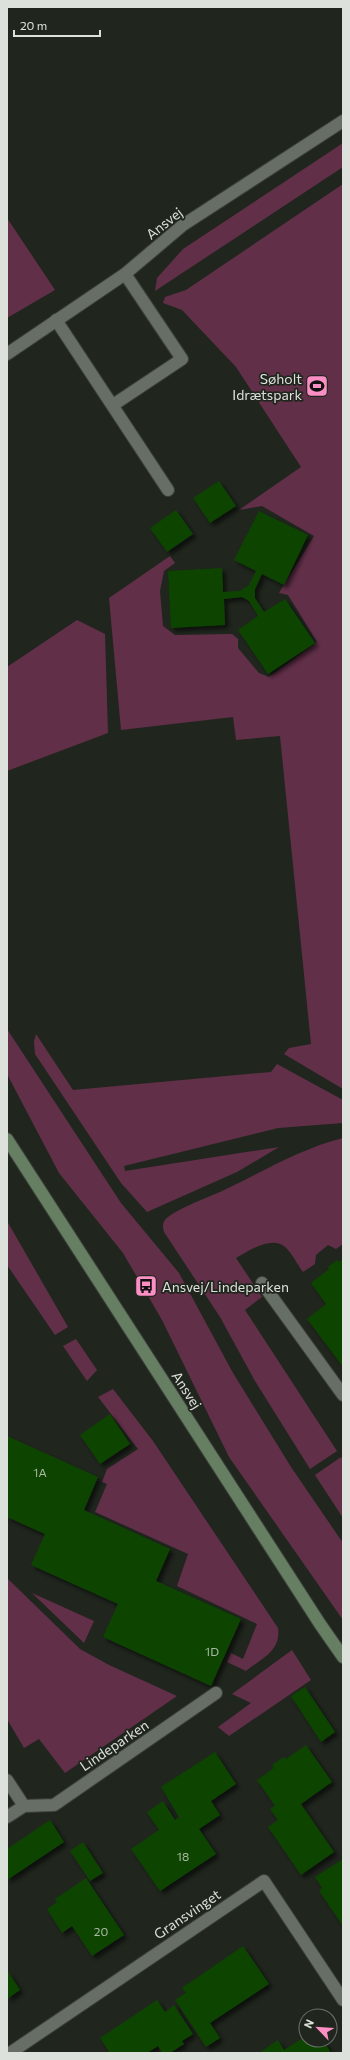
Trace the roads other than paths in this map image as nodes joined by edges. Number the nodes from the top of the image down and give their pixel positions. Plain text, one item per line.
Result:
1 (343, 121) edge
2 (125, 274) junction
3 (56, 320) junction
4 (7, 354) edge
5 (113, 405) junction
6 (168, 490) dead end
7 (7, 1139) edge
8 (262, 1282) dead end
9 (343, 1395) edge
10 (343, 1657) edge
11 (216, 1694) dead end
12 (7, 1780) edge
13 (24, 1806) junction
14 (7, 1817) edge
15 (343, 2000) edge
16 (10, 2053) edge

1 - 2 street, Ansvej
2 - 3 street, Ansvej
2 - 5 street
3 - 4 street, Ansvej
3 - 5 street
5 - 6 street
7 - 10 street, Ansvej
8 - 9 street
11 - 13 street, Lindeparken
12 - 13 street
13 - 14 street
15 - 16 street, Gransvinget

